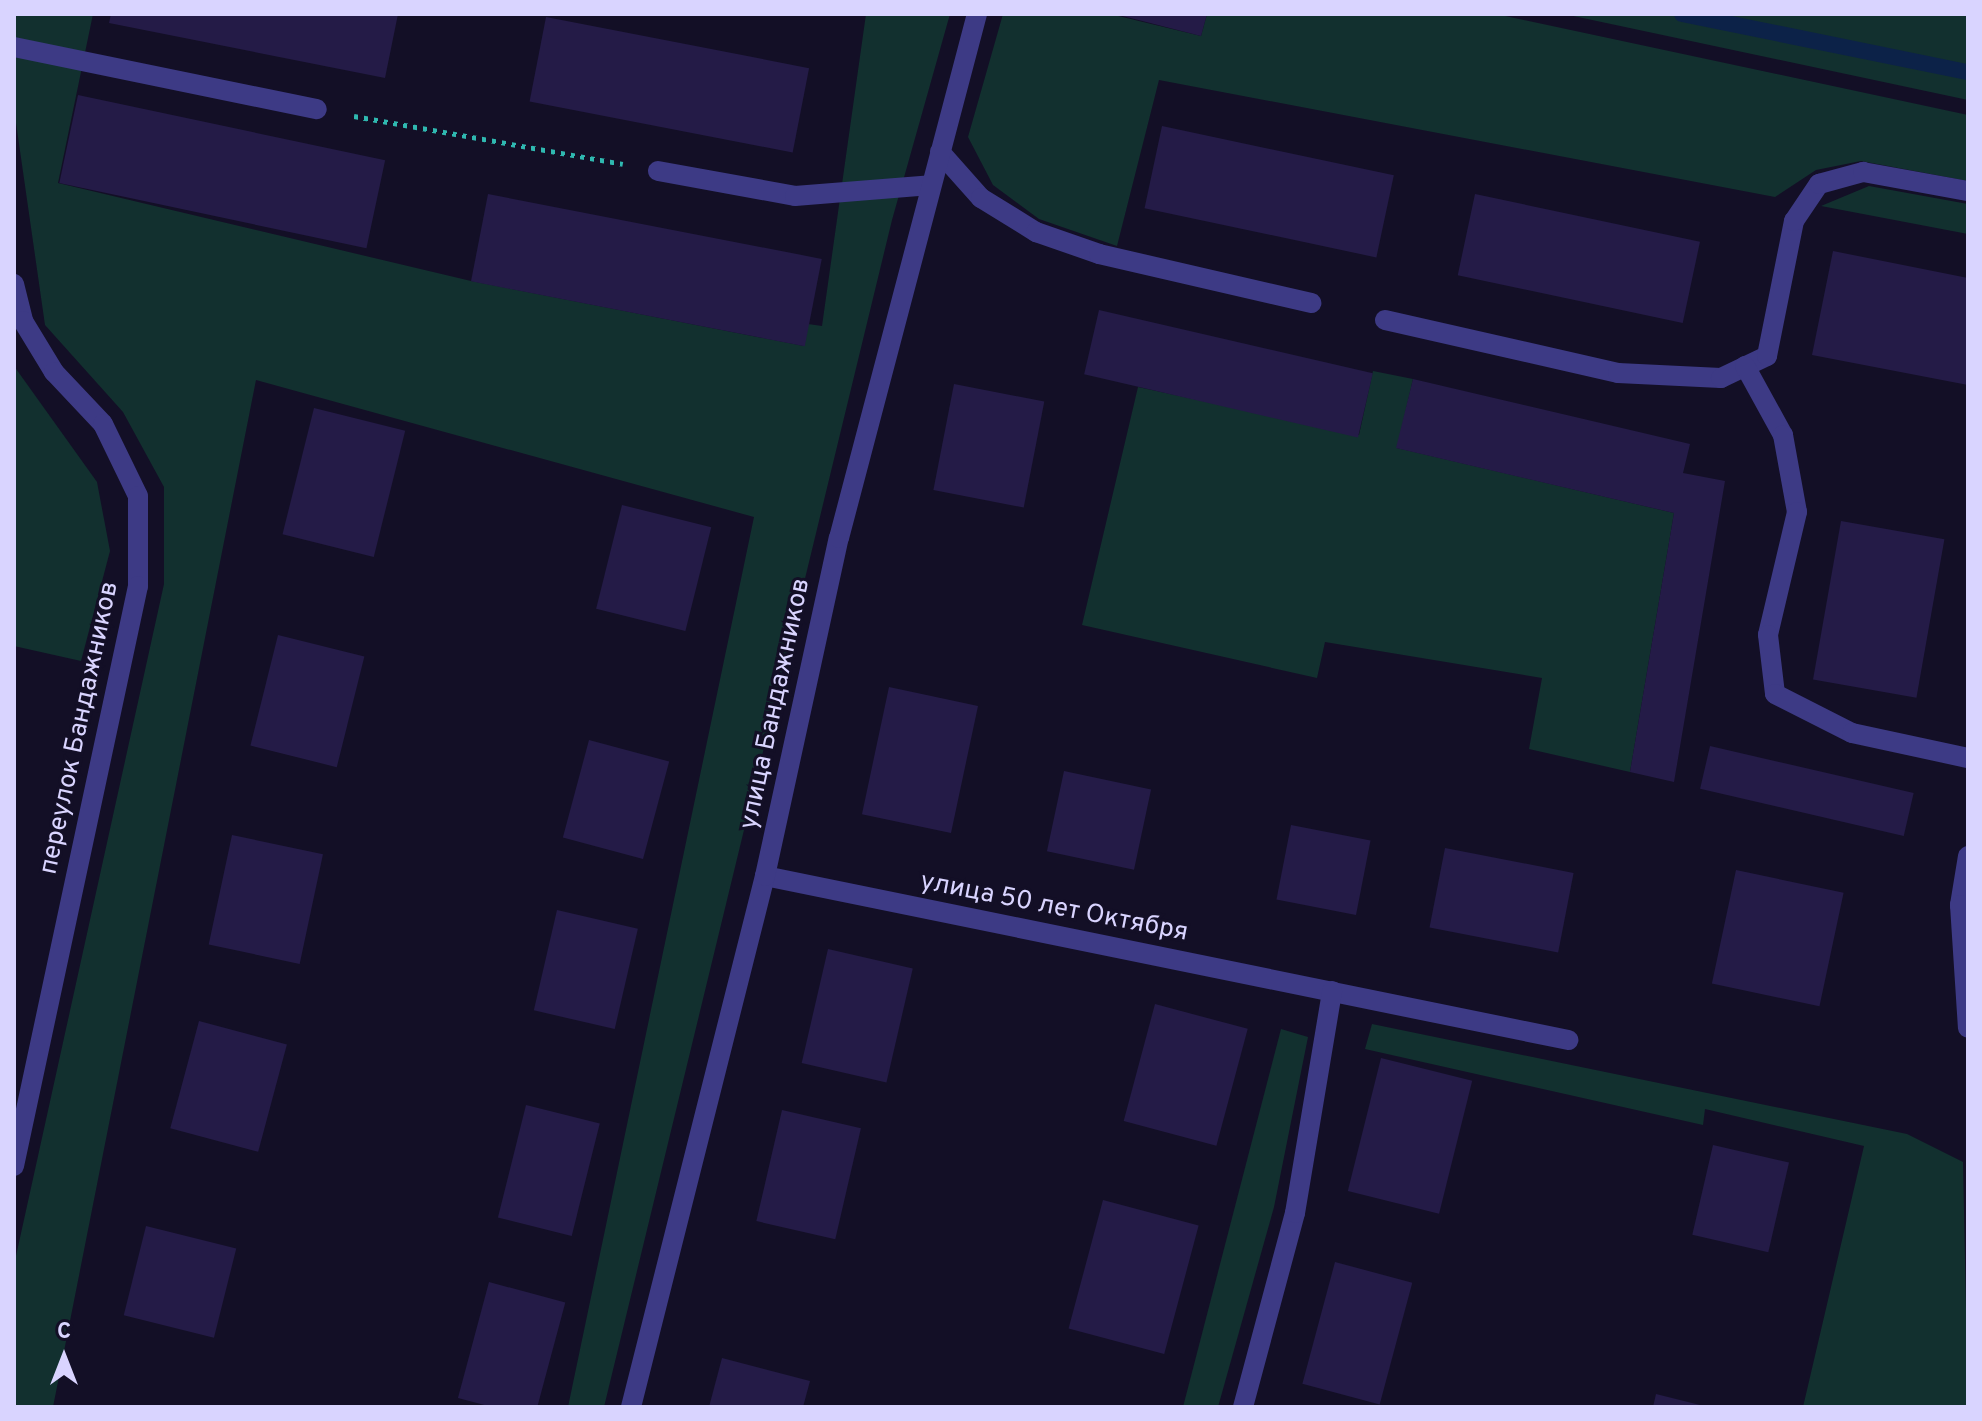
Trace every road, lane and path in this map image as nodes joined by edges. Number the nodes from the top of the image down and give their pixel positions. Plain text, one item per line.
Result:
1 (977, 14) edge
2 (14, 47) edge
3 (317, 109) joint
4 (940, 152) junction
5 (658, 171) joint
6 (931, 185) junction
7 (1968, 191) edge
8 (14, 284) edge
9 (1311, 303) dead end
10 (1385, 320) dead end
11 (1745, 366) junction
12 (1968, 758) edge
13 (1968, 856) edge
14 (765, 876) junction
15 (1332, 991) junction
16 (1968, 1028) edge
17 (1568, 1040) dead end
18 (14, 1166) edge
19 (631, 1407) edge
20 (1243, 1407) edge

1 - 4 street, улица Бандажников
2 - 3 street
3 - 5 path
4 - 6 street, улица Бандажников
4 - 9 street
5 - 6 street
6 - 14 street, улица Бандажников
7 - 11 street
8 - 18 street, переулок Бандажников
10 - 11 street
11 - 12 street
13 - 16 street
14 - 15 street, улица 50 лет Октября
14 - 19 street, улица Бандажников
15 - 17 street, улица 50 лет Октября
15 - 20 street

